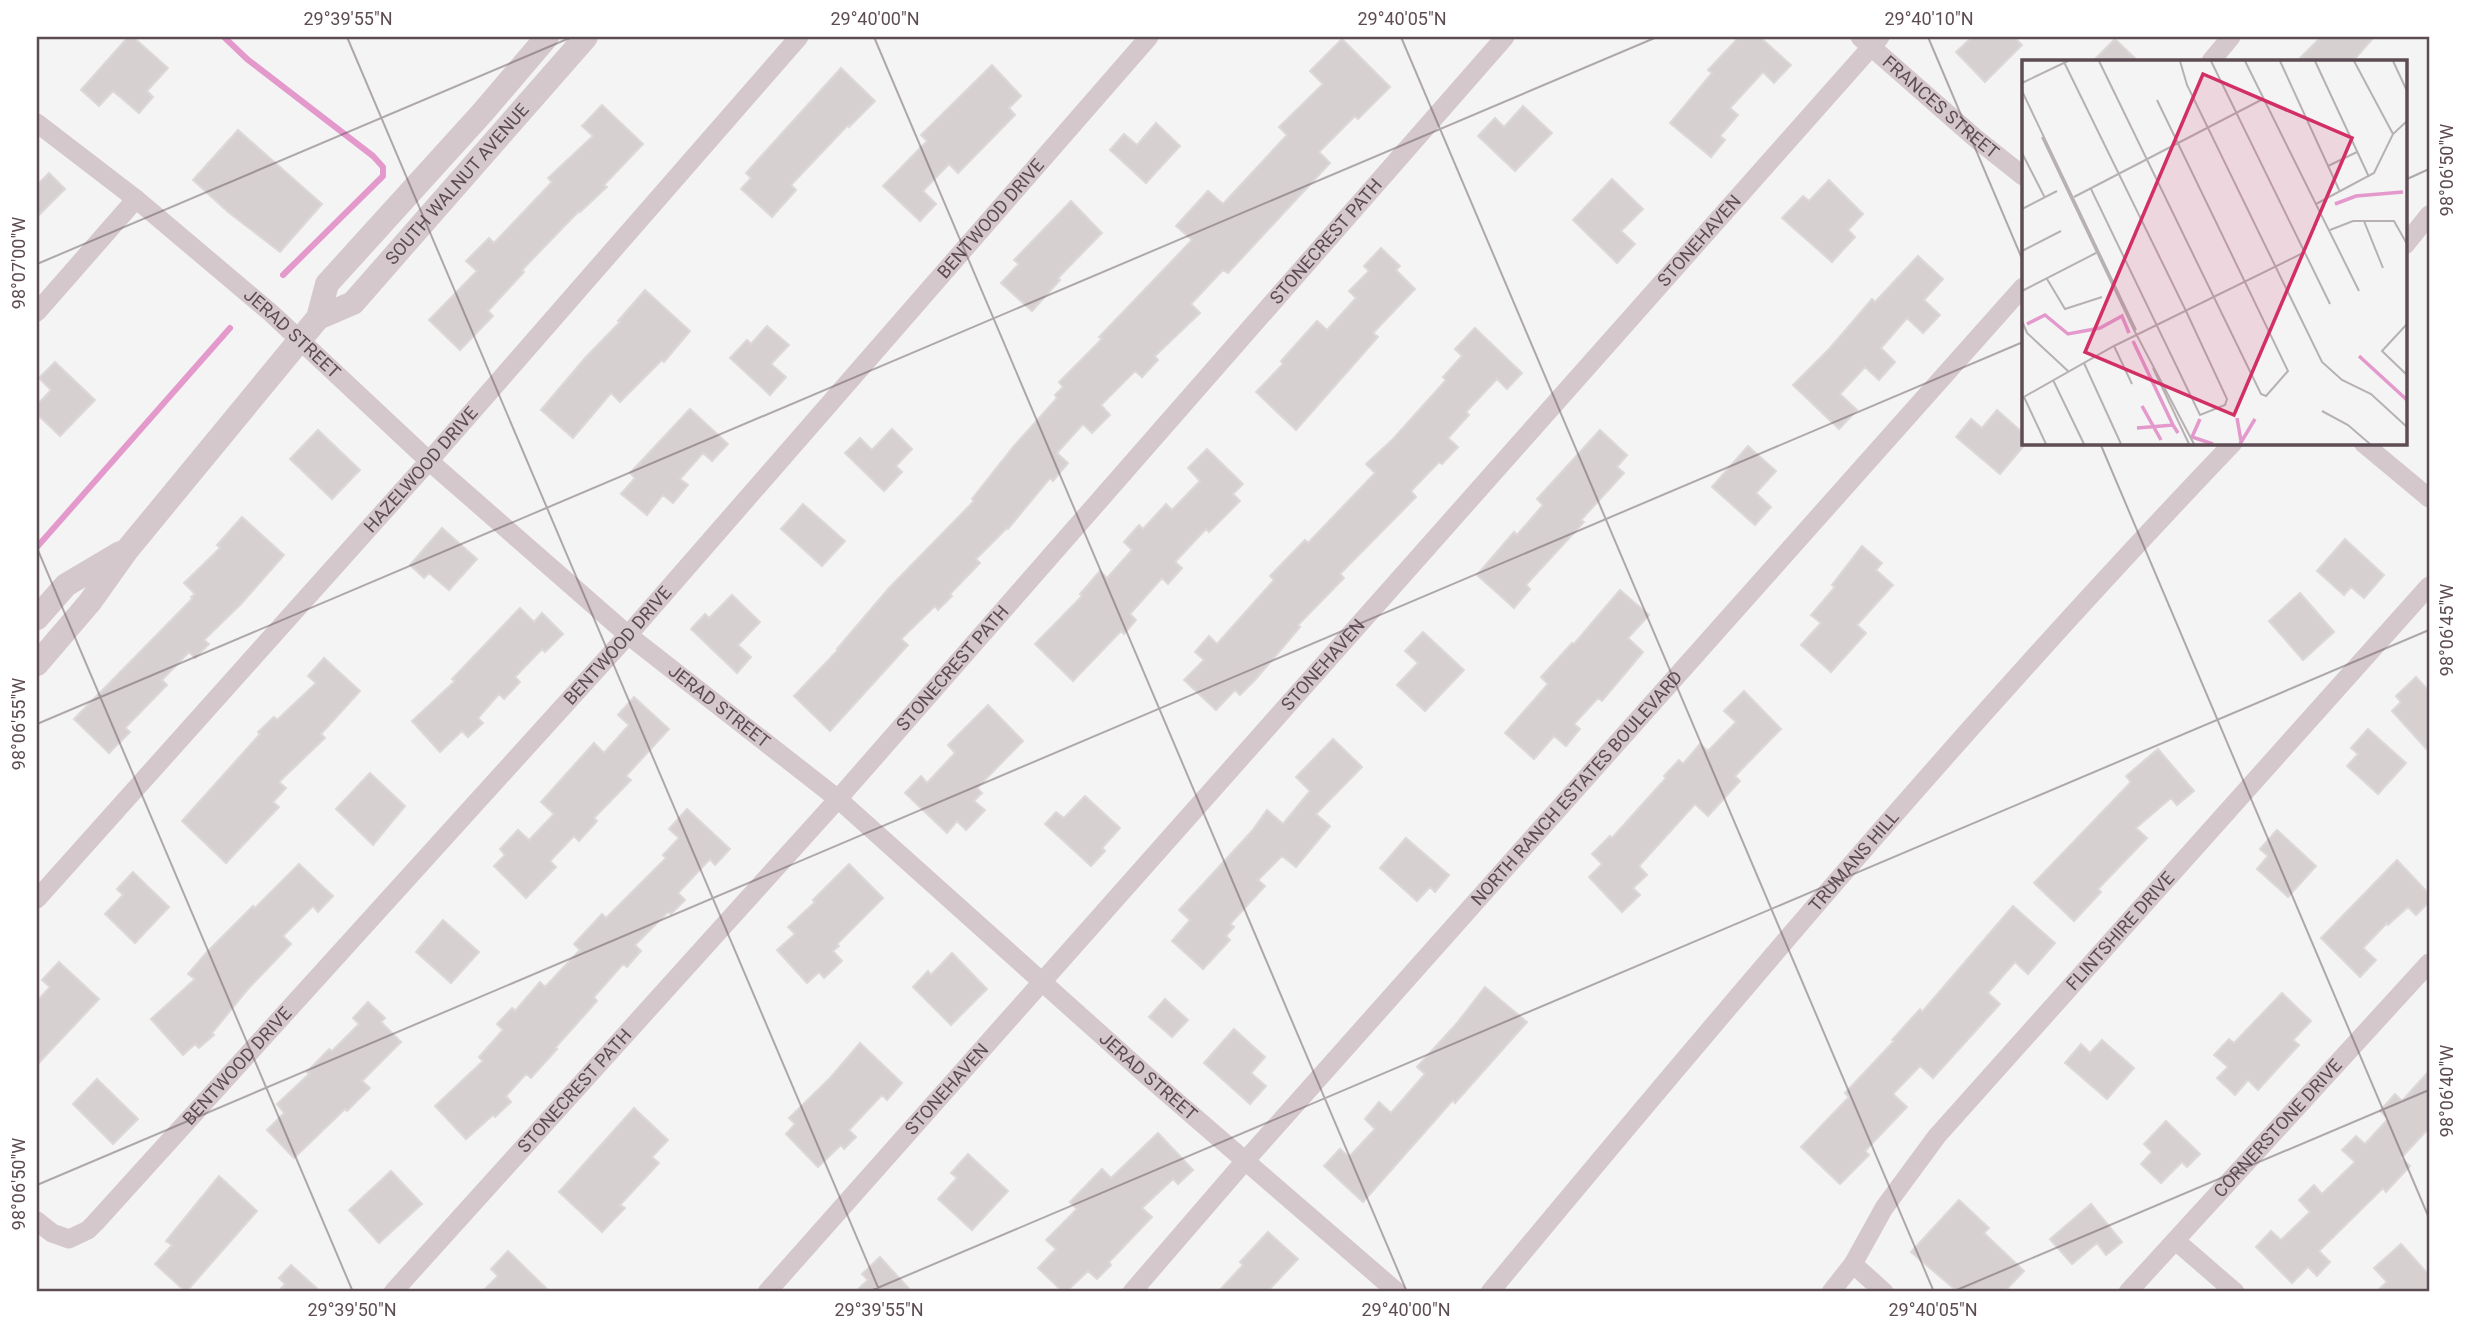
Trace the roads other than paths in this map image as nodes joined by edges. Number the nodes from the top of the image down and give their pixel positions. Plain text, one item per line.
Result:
1 (547, 37) edge
2 (586, 37) edge
3 (799, 37) edge
4 (1149, 37) edge
5 (1505, 37) edge
6 (2231, 37) edge
7 (1871, 40) edge
8 (2212, 60) edge
9 (37, 123) edge
10 (2022, 175) edge
11 (136, 199) junction
12 (2429, 215) edge
13 (2406, 244) edge
14 (2022, 287) edge
15 (37, 312) edge
16 (318, 318) junction
17 (300, 341) junction
18 (2232, 444) edge
19 (2364, 444) edge
20 (429, 461) junction
21 (2429, 499) edge
22 (127, 550) junction
23 (2429, 586) edge
24 (37, 618) edge
25 (628, 635) junction
26 (37, 664) edge
27 (838, 799) junction
28 (37, 899) edge
29 (2429, 963) edge
30 (1041, 981) junction
31 (1245, 1161) junction
32 (37, 1222) edge
33 (2176, 1241) junction
34 (1853, 1264) junction
35 (393, 1292) edge
36 (767, 1292) edge
37 (1132, 1292) edge
38 (1397, 1292) edge
39 (1489, 1292) edge
40 (1831, 1292) edge
41 (1884, 1292) edge
42 (2128, 1292) edge
43 (2235, 1292) edge

1 - 16 street, SOUTH WALNUT AVENUE
2 - 16 street, SOUTH WALNUT AVENUE
3 - 20 street, HAZELWOOD DRIVE
4 - 25 street, BENTWOOD DRIVE
5 - 27 street, STONECREST PATH
6 - 8 street
7 - 10 street, FRANCES STREET
7 - 30 street, STONEHAVEN
9 - 11 street, JERAD STREET
11 - 15 street
11 - 17 street, JERAD STREET
12 - 13 street
14 - 31 street, NORTH RANCH ESTATES BOULEVARD
16 - 17 street, SOUTH WALNUT AVENUE
17 - 20 street, JERAD STREET
17 - 22 street, SOUTH WALNUT AVENUE
18 - 39 street, TRUMANS HILL
19 - 21 street
20 - 25 street, JERAD STREET
20 - 28 street, HAZELWOOD DRIVE
22 - 24 street, SOUTH WALNUT AVENUE
22 - 26 street, SOUTH WALNUT AVENUE
23 - 34 street, FLINTSHIRE DRIVE
25 - 27 street, JERAD STREET
25 - 32 street, BENTWOOD DRIVE
27 - 30 street, JERAD STREET
27 - 35 street, STONECREST PATH
29 - 33 street, CORNERSTONE DRIVE
30 - 31 street, JERAD STREET
30 - 36 street, STONEHAVEN
31 - 37 street, NORTH RANCH ESTATES BOULEVARD
31 - 38 street, JERAD STREET
33 - 42 street, CORNERSTONE DRIVE
33 - 43 street
34 - 40 street, FLINTSHIRE DRIVE
34 - 41 street

